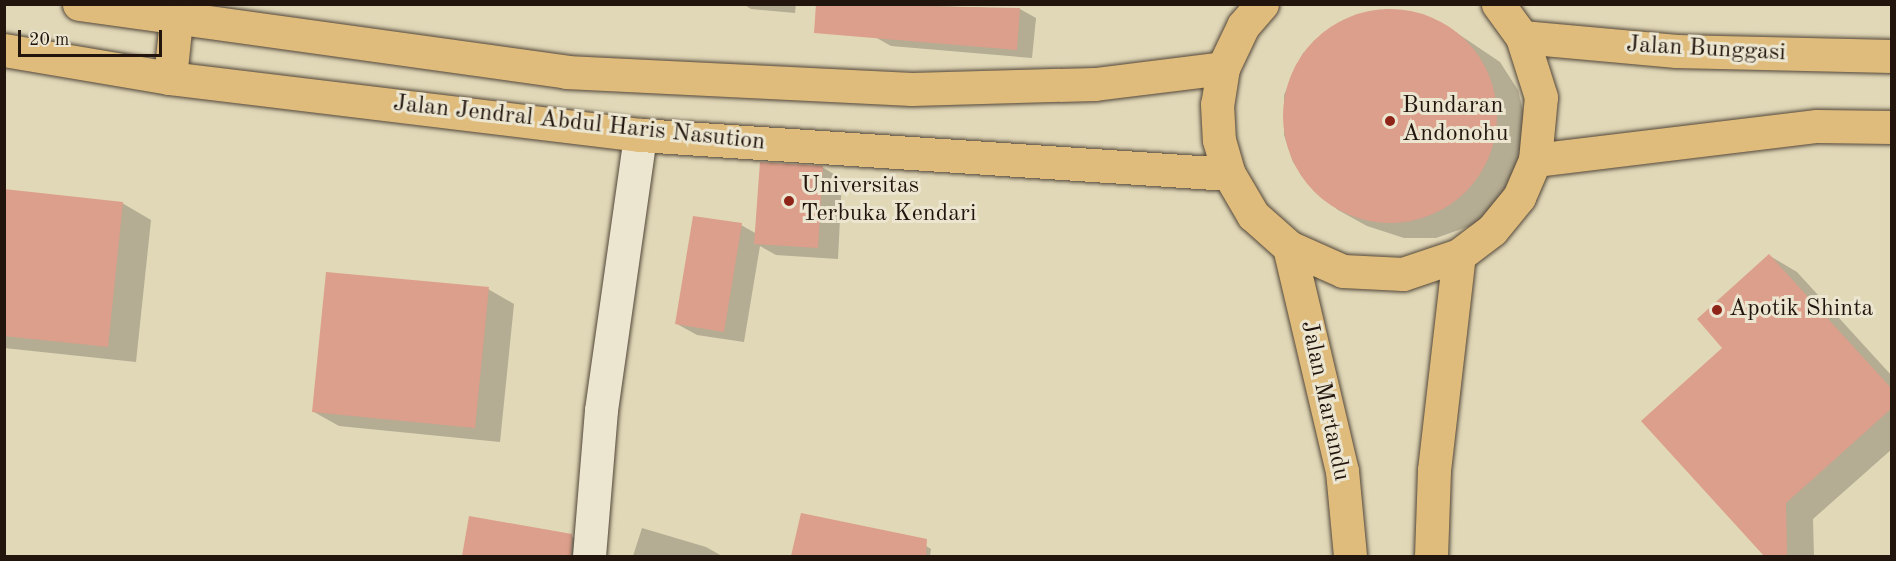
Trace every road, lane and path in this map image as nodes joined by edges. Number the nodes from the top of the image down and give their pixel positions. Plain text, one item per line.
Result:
1 (79, 4) edge
2 (1262, 4) edge
3 (1498, 4) edge
4 (176, 20) junction
5 (1522, 37) junction
6 (4, 50) edge
7 (1892, 56) edge
8 (1224, 68) junction
9 (170, 78) junction
10 (1892, 128) edge
11 (640, 135) junction
12 (1535, 159) junction
13 (1229, 174) junction
14 (1289, 247) junction
15 (1459, 255) junction
16 (589, 556) edge
17 (1350, 556) edge
18 (1431, 556) edge

1 - 4 highway, Jalan Jendral Abdul Haris Nasution
2 - 8 highway
3 - 5 highway
4 - 8 highway, Jalan Jendral Abdul Haris Nasution
4 - 9 highway
5 - 7 highway, Jalan Bunggasi
5 - 12 highway
6 - 9 highway, Jalan Jendral Abdul Haris Nasution
8 - 13 highway
9 - 11 highway, Jalan Jendral Abdul Haris Nasution
10 - 12 highway
11 - 13 highway, Jalan Jendral Abdul Haris Nasution
11 - 16 street
12 - 15 highway
13 - 14 highway
14 - 15 highway
14 - 17 highway, Jalan Martandu
15 - 18 highway

